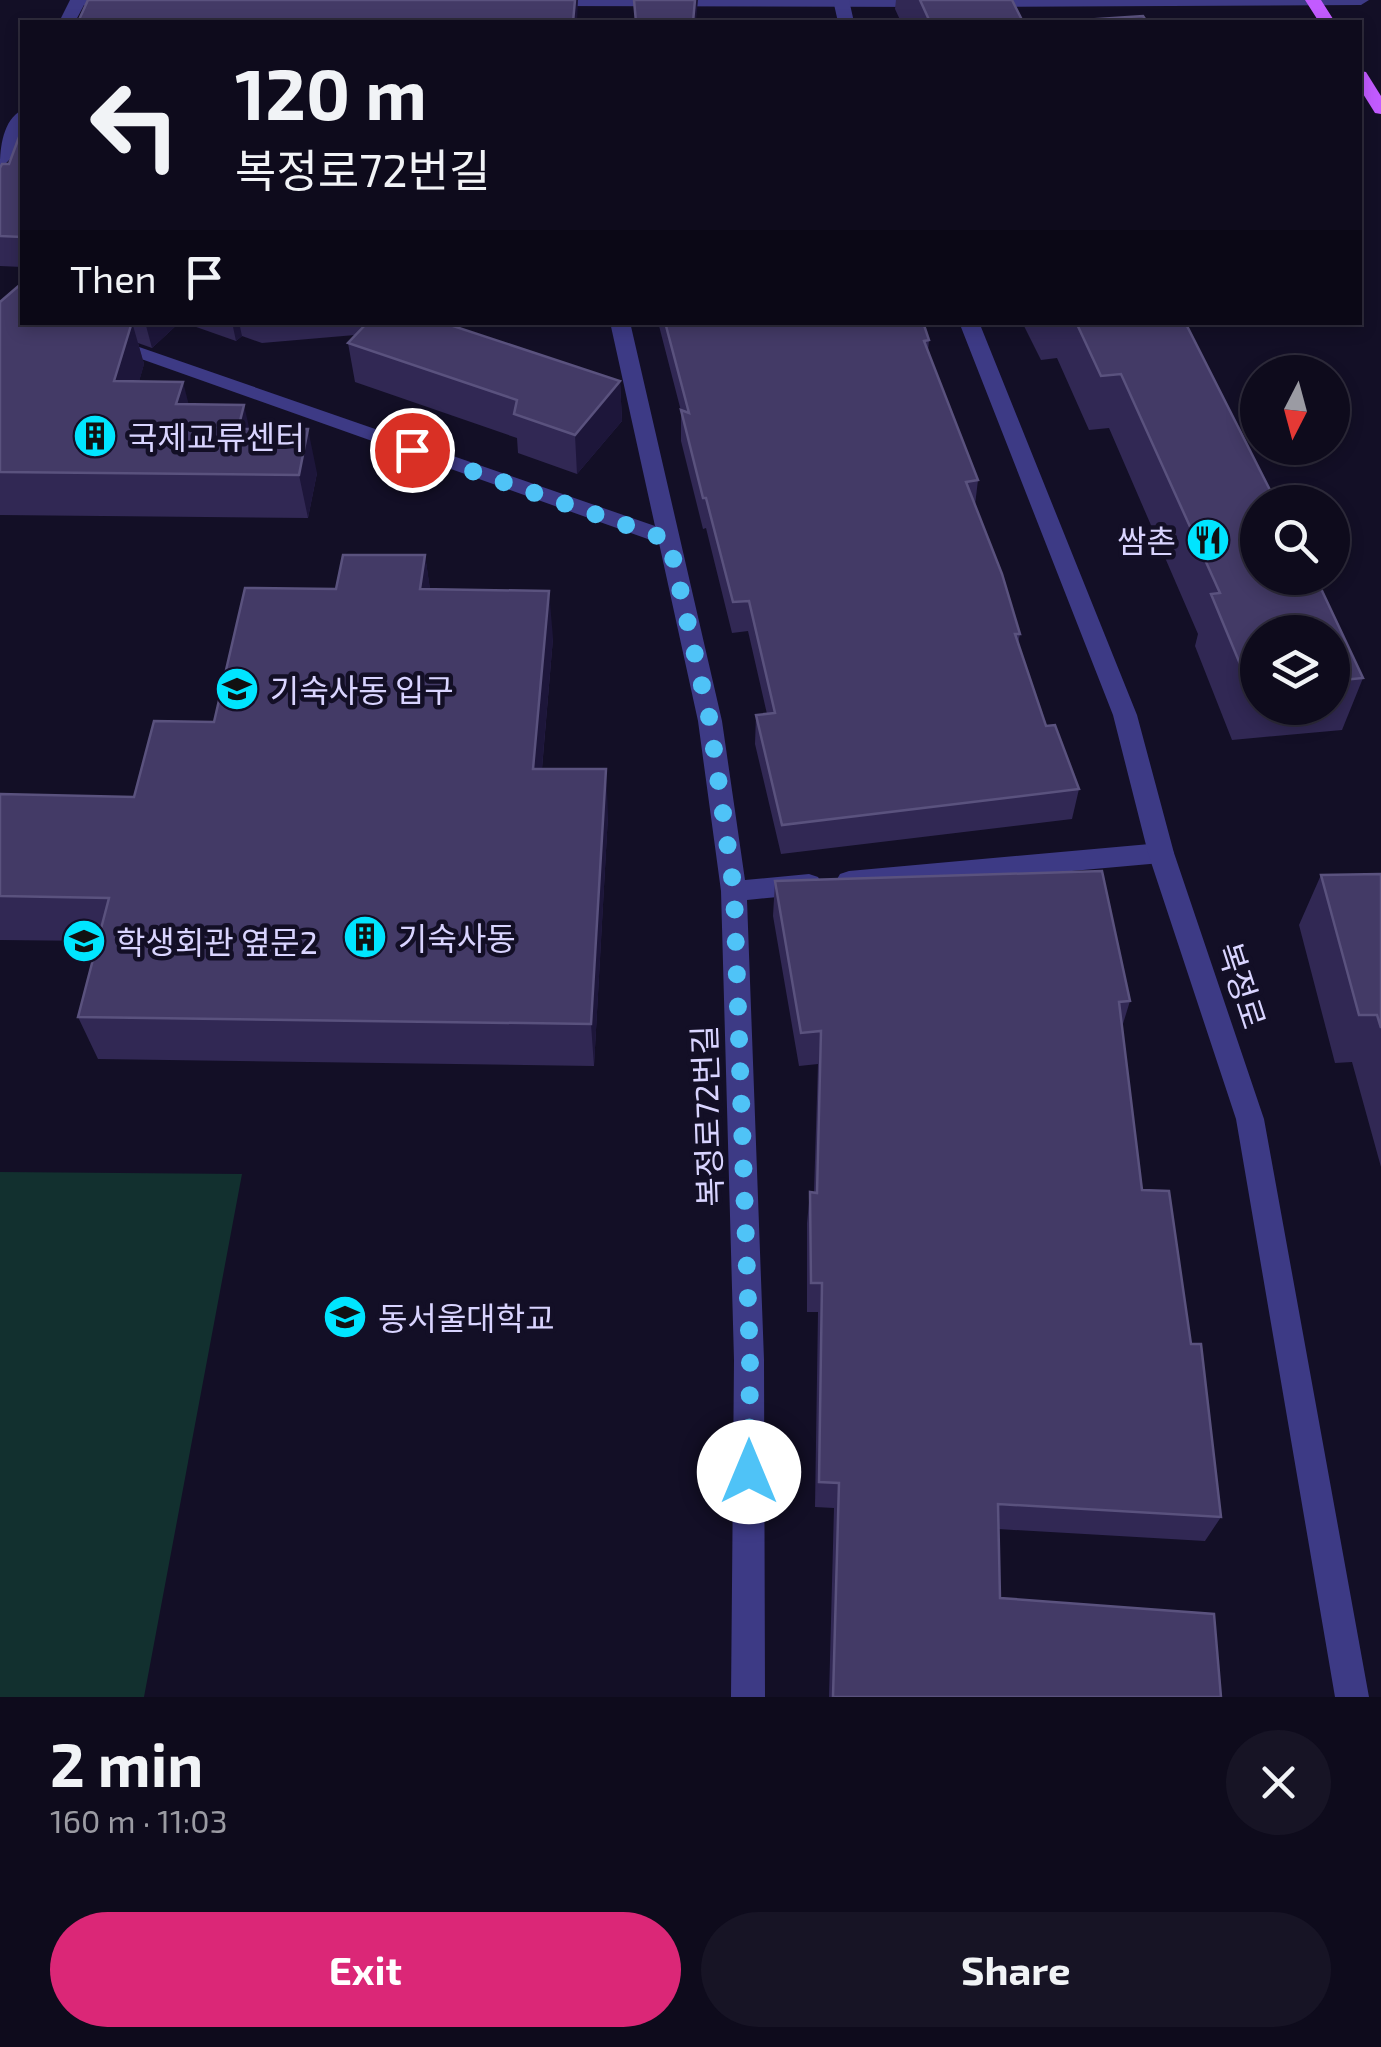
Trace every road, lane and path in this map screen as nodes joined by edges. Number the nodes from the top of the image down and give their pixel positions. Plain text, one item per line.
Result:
1 (78, 0) edge
2 (136, 0) edge
3 (1361, 0) edge
4 (528, 1) edge
5 (841, 1) edge
6 (1314, 1) edge
7 (941, 2) edge
8 (961, 2) edge
9 (1362, 79) edge
10 (1381, 109) edge
11 (20, 120) edge
12 (0, 165) edge
13 (55, 325) edge
14 (621, 325) edge
15 (970, 325) edge
16 (669, 540) junction
17 (1162, 853) junction
18 (734, 891) junction
19 (748, 1697) edge
20 (1352, 1697) edge

1 - 2 street
3 - 6 street
4 - 5 street
5 - 7 street
6 - 8 street
9 - 10 main road
11 - 12 street
13 - 16 street
14 - 16 street, 복정로72번길
15 - 17 street, 복정로
16 - 18 street, 복정로72번길
17 - 18 street
17 - 20 street, 복정로
18 - 19 street, 복정로72번길

